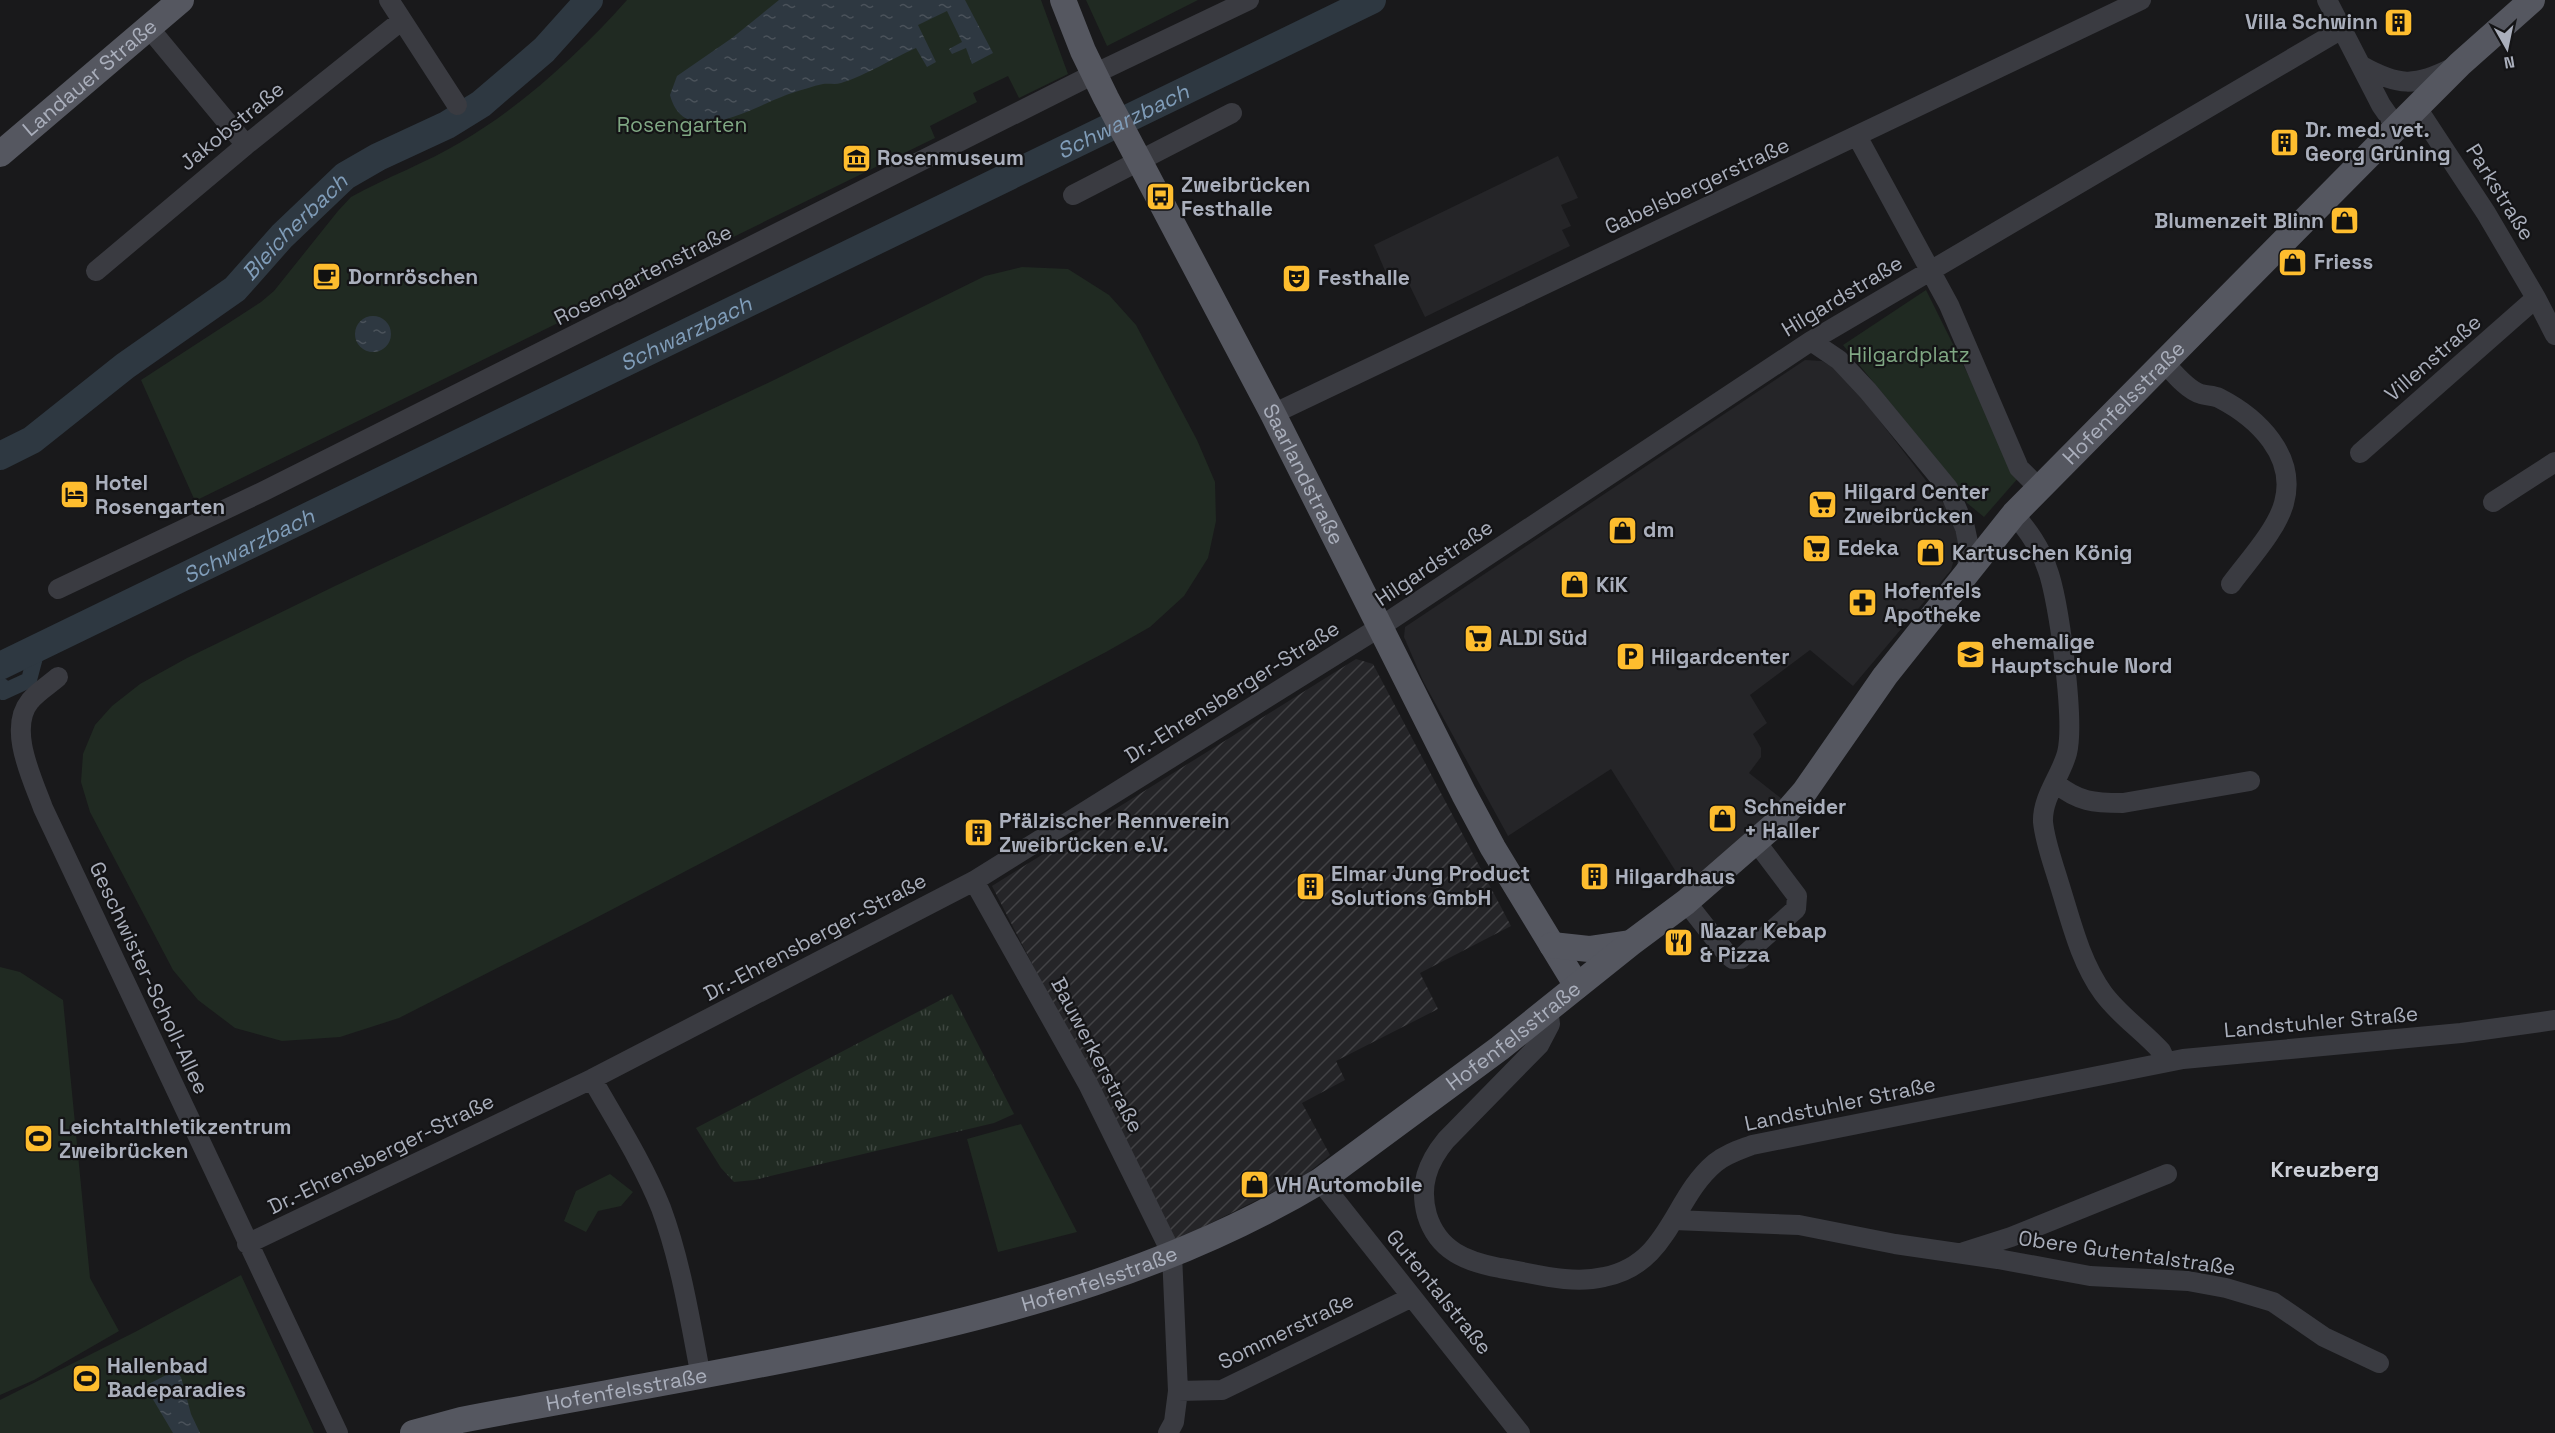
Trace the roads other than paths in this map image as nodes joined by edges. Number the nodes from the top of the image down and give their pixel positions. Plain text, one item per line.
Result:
1 (388, 0) edge
2 (1063, 0) edge
3 (1249, 0) edge
4 (2141, 0) edge
5 (2327, 0) edge
6 (2532, 0) edge
7 (164, 10) edge
8 (402, 21) junction
9 (2342, 29) junction
10 (2460, 64) junction
11 (2362, 66) junction
12 (1094, 74) junction
13 (457, 105) dead end
14 (2417, 108) junction
15 (1232, 113) dead end
16 (2397, 128) junction
17 (1857, 136) junction
18 (246, 145) junction
19 (0, 154) edge
20 (1136, 156) junction
21 (1073, 195) dead end
22 (96, 271) dead end
23 (1931, 271) junction
24 (2536, 298) junction
25 (2555, 335) edge
26 (1811, 341) junction
27 (2163, 362) junction
28 (1273, 414) junction
29 (2360, 453) dead end
30 (2555, 462) edge
31 (2039, 488) junction
32 (2493, 502) dead end
33 (2014, 514) junction
34 (1967, 571) junction
35 (2231, 584) dead end
36 (58, 589) dead end
37 (1380, 627) junction
38 (58, 677) dead end
39 (2250, 781) dead end
40 (2055, 783) junction
41 (1757, 843) junction
42 (974, 881) junction
43 (1686, 902) junction
44 (1631, 943) junction
45 (1552, 945) junction
46 (1577, 986) junction
47 (1548, 1009) junction
48 (2555, 1020) edge
49 (2166, 1062) junction
50 (592, 1079) junction
51 (2167, 1174) dead end
52 (1320, 1181) junction
53 (1674, 1220) junction
54 (247, 1244) junction
55 (1958, 1253) junction
56 (1172, 1254) junction
57 (1412, 1297) junction
58 (2379, 1363) dead end
59 (701, 1377) junction
60 (1178, 1391) junction
61 (338, 1433) edge
62 (413, 1433) edge
63 (1168, 1433) edge
64 (1520, 1433) edge

1 - 8 street
2 - 12 main road, Saarlandstraße
3 - 12 street, Rosengartenstraße
4 - 17 street, Gabelsbergerstraße
5 - 9 street
6 - 10 main road, Hofenfelsstraße
7 - 18 street
7 - 19 main road, Landauer Straße
8 - 13 street
8 - 18 street, Jakobstraße
9 - 11 street
9 - 23 street, Hilgardstraße
10 - 11 street
10 - 14 main road, Hofenfelsstraße
11 - 16 street
12 - 20 main road, Saarlandstraße
12 - 36 street, Rosengartenstraße
14 - 16 main road, Hofenfelsstraße
14 - 24 street, Parkstraße
15 - 20 street
16 - 27 main road, Hofenfelsstraße
17 - 23 street
17 - 28 street, Gabelsbergerstraße
18 - 22 street, Jakobstraße
20 - 21 street
20 - 28 main road, Saarlandstraße
23 - 26 street, Hilgardstraße
23 - 31 street
24 - 25 street, Parkstraße
24 - 29 street, Villenstraße
26 - 34 street
26 - 37 street, Hilgardstraße
27 - 31 main road, Hofenfelsstraße
27 - 35 street
28 - 37 main road, Saarlandstraße
30 - 32 street
31 - 33 main road, Hofenfelsstraße
33 - 34 main road, Hofenfelsstraße
33 - 40 street
34 - 41 main road, Hofenfelsstraße
37 - 42 street, Dr.-Ehrensberger-Straße
37 - 45 main road, Saarlandstraße
38 - 54 street, Geschwister-Scholl-Allee
39 - 40 street
40 - 49 street
41 - 43 main road, Hofenfelsstraße
41 - 43 street
42 - 50 street, Dr.-Ehrensberger-Straße
42 - 56 street, Bauwerkerstraße
43 - 44 main road, Hofenfelsstraße
44 - 45 main road
44 - 46 main road, Hofenfelsstraße
45 - 46 main road, Saarlandstraße
46 - 47 main road, Hofenfelsstraße
47 - 52 main road, Hofenfelsstraße
47 - 53 street, Landstuhler Straße
48 - 49 street, Landstuhler Straße
49 - 53 street, Landstuhler Straße
50 - 54 street, Dr.-Ehrensberger-Straße
50 - 59 street
51 - 55 street, Obere Gutentalstraße
52 - 56 main road, Hofenfelsstraße
52 - 57 street, Gutentalstraße
53 - 55 street, Obere Gutentalstraße
54 - 61 street, Geschwister-Scholl-Allee
55 - 58 street, Obere Gutentalstraße
56 - 59 main road, Hofenfelsstraße
56 - 60 street
57 - 60 street, Sommerstraße
57 - 64 street, Gutentalstraße
59 - 62 main road, Hofenfelsstraße
60 - 63 street

